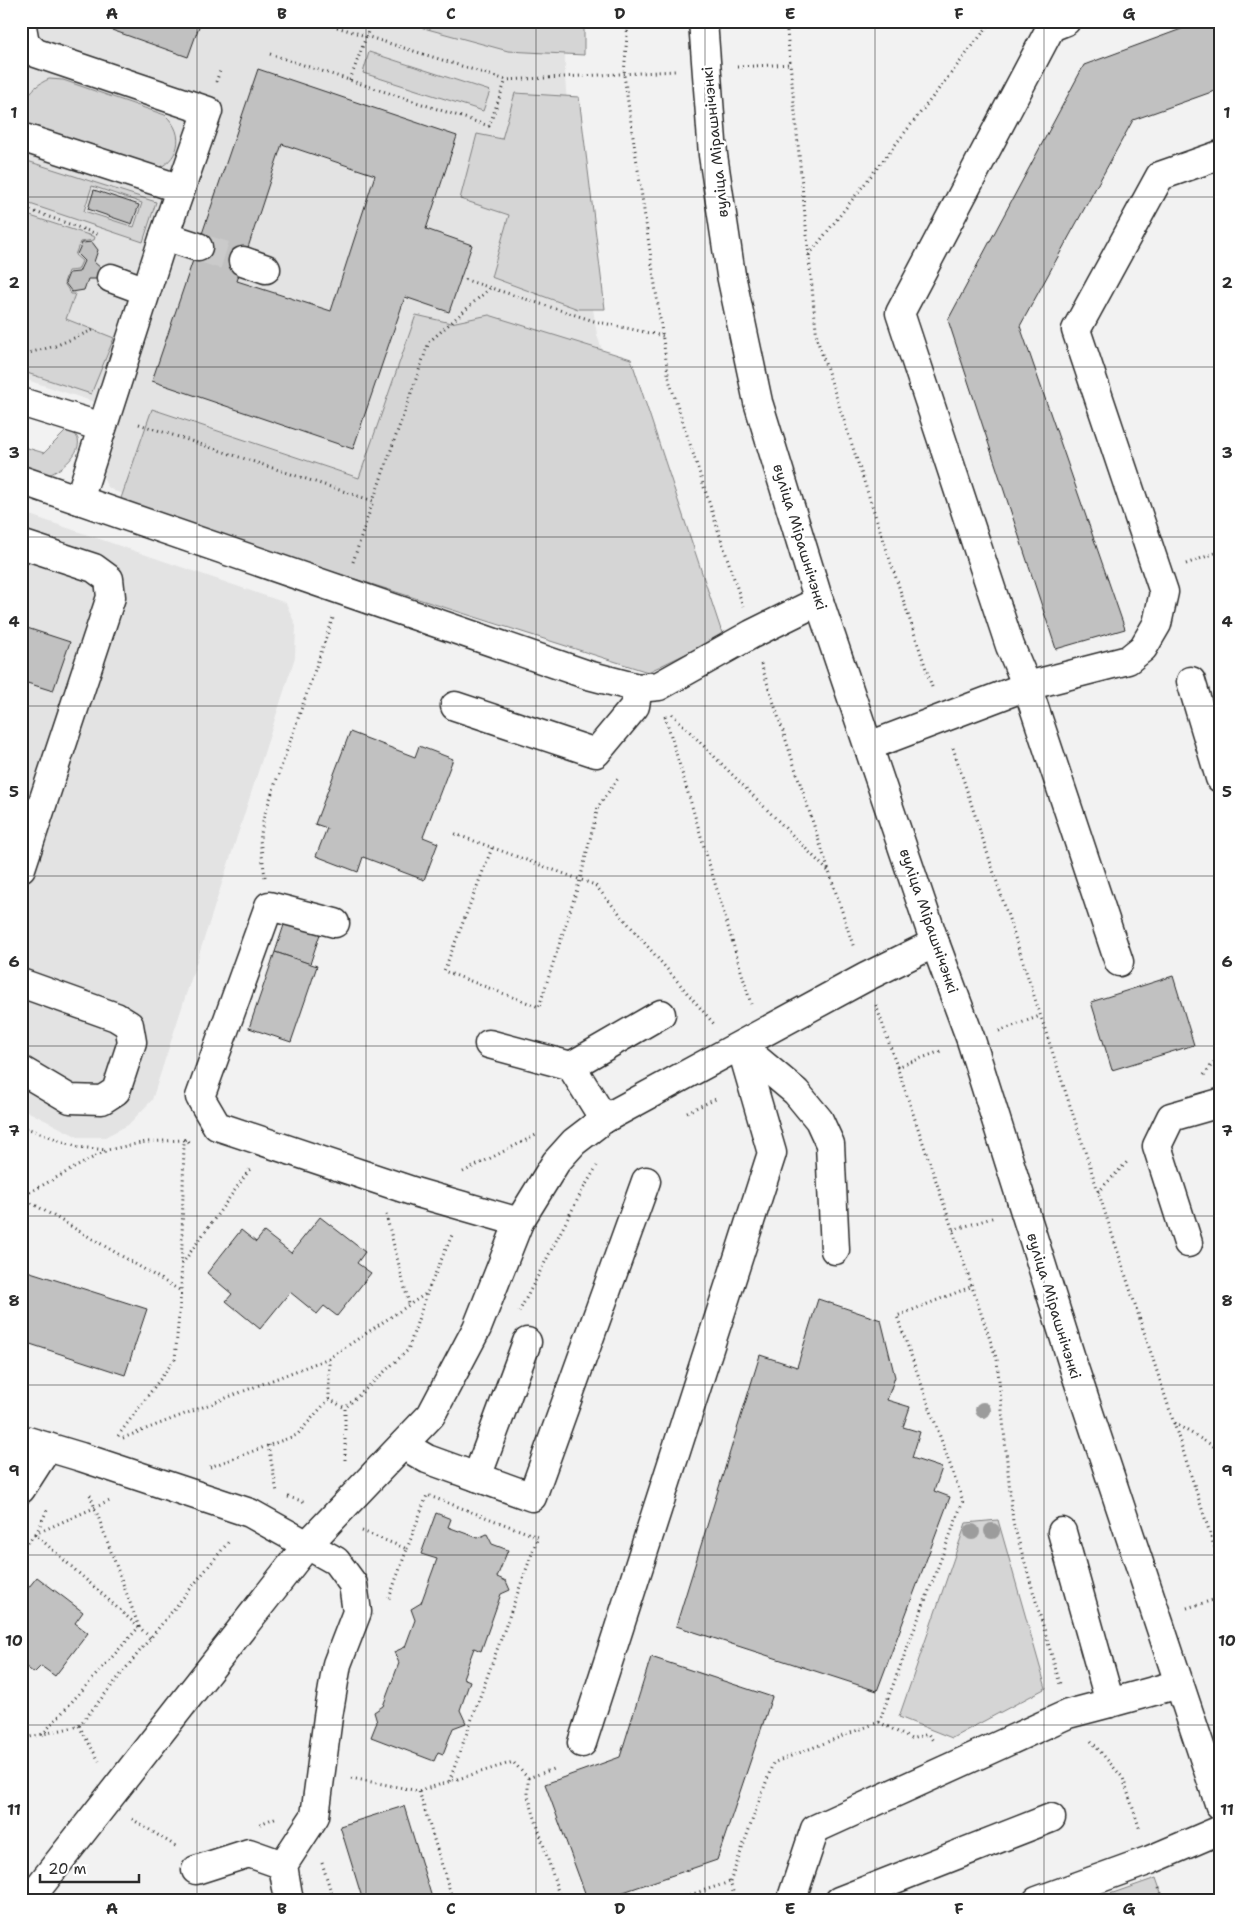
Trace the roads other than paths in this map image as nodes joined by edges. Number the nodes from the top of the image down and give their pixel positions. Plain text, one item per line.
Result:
1 (1066, 21) edge
2 (704, 22) edge
3 (23, 40) edge
4 (21, 137) edge
5 (1220, 155) edge
6 (181, 189) junction
7 (164, 236) junction
8 (198, 247) tunnel mouth
9 (111, 278) dead end
10 (146, 291) junction
11 (21, 402) edge
12 (102, 427) junction
13 (21, 480) edge
14 (79, 500) junction
15 (21, 544) edge
16 (819, 601) junction
17 (1191, 682) dead end
18 (1026, 686) junction
19 (638, 688) junction
20 (455, 706) dead end
21 (869, 746) junction
22 (1220, 778) edge
23 (21, 868) edge
24 (335, 924) dead end
25 (935, 942) junction
26 (1119, 962) dead end
27 (21, 983) edge
28 (661, 1014) dead end
29 (489, 1044) dead end
30 (741, 1046) junction
31 (571, 1066) junction
32 (21, 1070) edge
33 (1220, 1103) edge
34 (604, 1119) junction
35 (646, 1181) dead end
36 (519, 1222) junction
37 (1188, 1243) dead end
38 (835, 1250) dead end
39 (527, 1342) dead end
40 (21, 1439) edge
41 (403, 1445) junction
42 (48, 1447) junction
43 (477, 1477) junction
44 (21, 1489) edge
45 (1062, 1532) dead end
46 (308, 1544) junction
47 (1179, 1684) junction
48 (1110, 1703) junction
49 (582, 1743) dead end
50 (1220, 1806) edge
51 (1052, 1818) dead end
52 (1220, 1830) edge
53 (283, 1865) junction
54 (196, 1870) dead end
55 (28, 1901) edge
56 (289, 1901) edge
57 (791, 1901) edge
58 (839, 1901) edge
59 (1037, 1901) edge

1 - 18 main road
2 - 16 main road, вуліца Мірашнічэнкі
3 - 6 main road
4 - 6 main road
5 - 18 main road
6 - 7 main road
7 - 8 main road
7 - 10 main road
9 - 10 main road
10 - 12 main road
11 - 12 main road
12 - 14 main road
13 - 14 main road
14 - 19 main road
15 - 23 main road
16 - 19 main road
16 - 21 main road, вуліца Мірашнічэнкі
17 - 22 main road
18 - 21 main road
18 - 26 main road
19 - 20 main road
21 - 25 main road, вуліца Мірашнічэнкі
24 - 36 main road
25 - 30 main road
25 - 47 main road, вуліца Мірашнічэнкі
27 - 32 main road
28 - 31 main road
29 - 31 main road
30 - 34 main road
30 - 38 main road
30 - 49 main road
31 - 34 main road
33 - 37 main road
34 - 36 main road
35 - 43 main road
36 - 41 main road
39 - 43 main road
40 - 42 main road
41 - 43 main road
41 - 46 main road
42 - 44 main road
42 - 46 main road
45 - 48 main road
46 - 53 main road
46 - 55 main road
47 - 48 main road
47 - 50 main road, вуліца Мірашнічэнкі
48 - 57 main road
51 - 58 main road
52 - 59 main road
53 - 54 main road
53 - 56 main road

